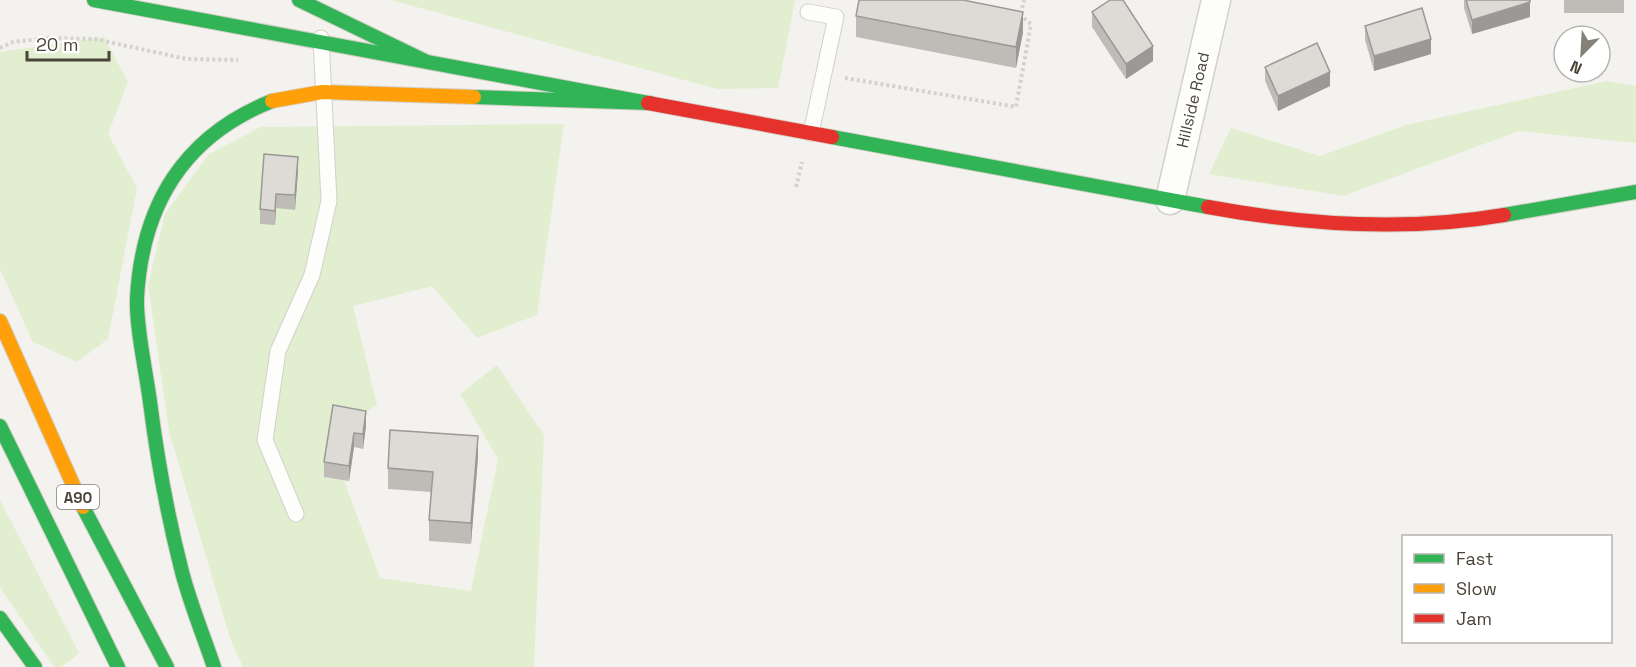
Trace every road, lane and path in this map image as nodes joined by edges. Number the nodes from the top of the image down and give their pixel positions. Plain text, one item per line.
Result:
1 (94, 0) edge
2 (299, 0) edge
3 (1024, 0) edge
4 (1216, 0) edge
5 (322, 11) junction
6 (808, 12) dead end
7 (1010, 14) edge
8 (1021, 16) junction
9 (321, 42) junction
10 (0, 48) edge
11 (244, 60) dead end
12 (425, 62) junction
13 (824, 74) junction
14 (322, 92) junction
15 (650, 103) junction
16 (811, 133) junction
17 (1636, 192) edge
18 (1170, 200) junction
19 (0, 321) edge
20 (0, 426) edge
21 (296, 514) dead end
22 (0, 618) edge
23 (35, 667) edge
24 (118, 667) edge
25 (167, 667) edge
26 (214, 667) edge

1 - 9 main road
2 - 5 main road
3 - 8 path
4 - 18 street, Hillside Road
5 - 9 lane
5 - 12 main road
6 - 13 lane
7 - 8 path
8 - 13 path
9 - 12 main road
9 - 14 lane
10 - 11 path
12 - 15 main road
13 - 16 lane
14 - 15 main road
14 - 21 lane
14 - 26 main road
15 - 16 main road
16 - 18 main road
17 - 18 main road
19 - 25 main road, A90
20 - 24 main road, A90
22 - 23 main road

